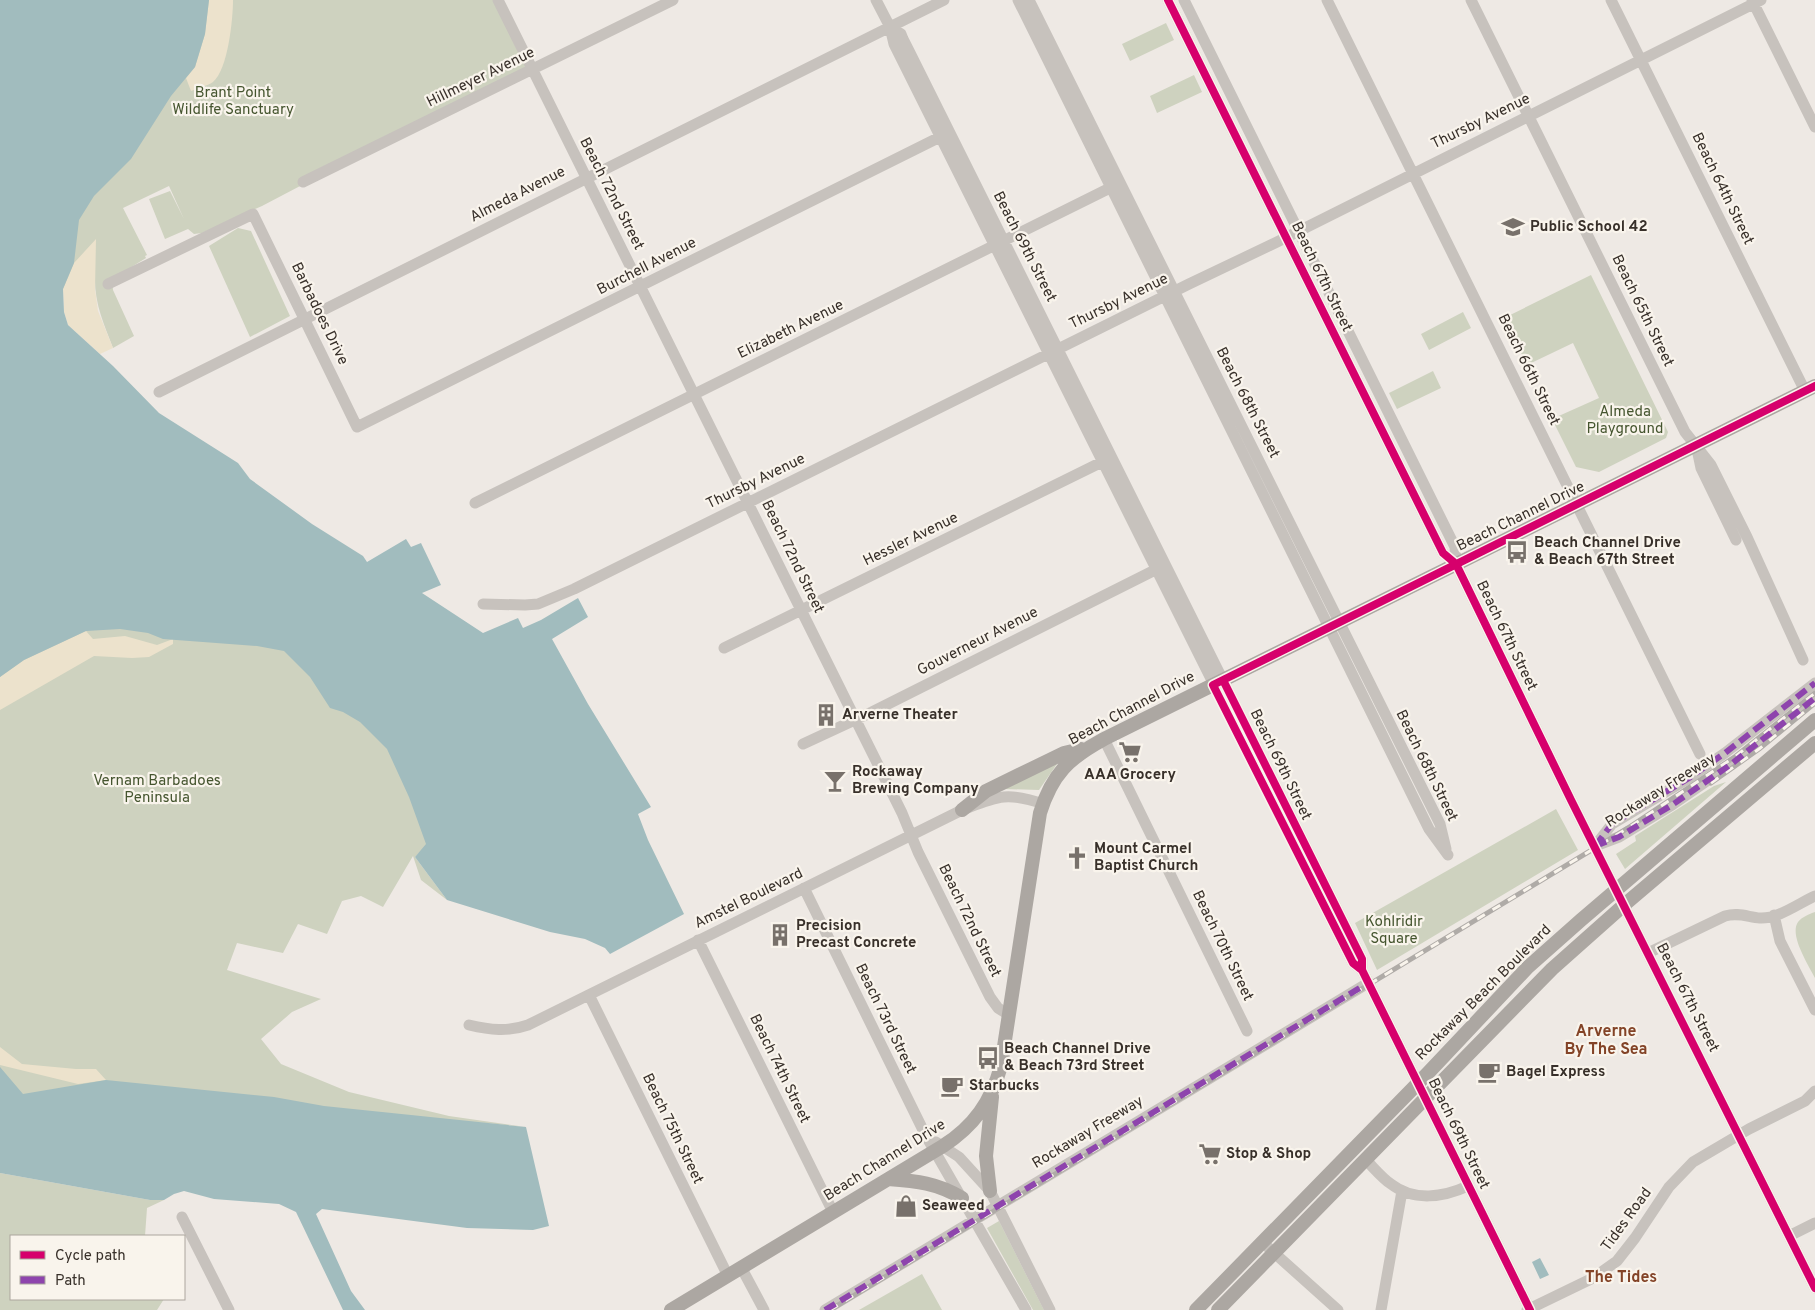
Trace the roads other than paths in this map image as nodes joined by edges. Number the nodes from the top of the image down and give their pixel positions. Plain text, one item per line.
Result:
1 (498, 0) edge
2 (673, 0) edge
3 (876, 0) edge
4 (944, 0) edge
5 (1018, 0) edge
6 (1029, 0) edge
7 (1168, 0) edge
8 (1184, 0) edge
9 (1327, 0) edge
10 (1471, 0) edge
11 (1611, 0) edge
12 (1756, 1) edge
13 (890, 27) junction
14 (1641, 60) junction
15 (1056, 66) junction
16 (532, 70) junction
17 (1528, 116) junction
18 (1815, 127) edge
19 (945, 135) junction
20 (1413, 173) junction
21 (586, 178) junction
22 (303, 182) dead end
23 (1116, 186) junction
24 (1298, 231) junction
25 (1286, 238) junction
26 (999, 243) junction
27 (108, 284) dead end
28 (641, 287) junction
29 (1169, 294) junction
30 (304, 320) junction
31 (1054, 351) junction
32 (1810, 388) edge
33 (159, 392) dead end
34 (694, 394) junction
35 (357, 427) joint
36 (1696, 445) junction
37 (1107, 459) junction
38 (748, 502) junction
39 (475, 503) dead end
40 (1578, 504) junction
41 (1736, 540) dead end
42 (1456, 564) junction
43 (1161, 567) junction
44 (483, 604) dead end
45 (802, 611) junction
46 (1334, 625) junction
47 (724, 648) dead end
48 (1803, 660) dead end
49 (1218, 683) junction
50 (1815, 683) edge
51 (1815, 698) edge
52 (856, 720) junction
53 (1815, 720) edge
54 (1104, 739) junction
55 (1815, 743) edge
56 (803, 744) dead end
57 (1089, 747) junction
58 (1700, 754) dead end
59 (1043, 804) junction
60 (962, 810) junction
61 (911, 835) junction
62 (1595, 846) junction
63 (804, 888) junction
64 (1616, 889) junction
65 (1815, 896) edge
66 (1624, 905) junction
67 (1774, 915) junction
68 (698, 940) junction
69 (1648, 953) junction
70 (1514, 982) junction
71 (1368, 983) junction
72 (1526, 995) junction
73 (589, 996) junction
74 (1815, 1010) edge
75 (1009, 1015) junction
76 (469, 1025) dead end
77 (1247, 1031) dead end
78 (1418, 1083) junction
79 (993, 1091) junction
80 (1815, 1091) edge
81 (1426, 1100) junction
82 (1739, 1135) junction
83 (939, 1148) junction
84 (1366, 1160) junction
85 (888, 1179) junction
86 (1468, 1186) junction
87 (990, 1191) junction
88 (1402, 1191) junction
89 (962, 1198) junction
90 (998, 1205) junction
91 (833, 1212) junction
92 (182, 1216) dead end
93 (974, 1219) junction
94 (1815, 1223) edge
95 (1789, 1236) junction
96 (1262, 1242) junction
97 (1274, 1252) junction
98 (742, 1268) junction
99 (728, 1276) junction
100 (1815, 1288) edge
101 (229, 1310) edge
102 (671, 1310) edge
103 (764, 1310) edge
104 (825, 1310) edge
105 (1026, 1310) edge
106 (1050, 1310) edge
107 (1196, 1310) edge
108 (1218, 1310) edge
109 (1338, 1310) edge
110 (1381, 1310) edge
111 (1529, 1310) edge

1 - 16 street, Beach 72nd Street
2 - 16 street, Hillmeyer Avenue
3 - 13 street, Beach 69th Street
4 - 13 street, Almeda Avenue
5 - 15 street, Beach 68th Street
6 - 15 street, Beach 68th Street
7 - 25 street, Beach 67th Street
8 - 24 street, Beach 67th Street
9 - 20 street, Beach 66th Street
10 - 17 street, Beach 65th Street
11 - 14 street, Beach 64th Street
12 - 14 street, Thursby Avenue
12 - 18 street
13 - 19 street, Beach 69th Street
13 - 21 street, Almeda Avenue
14 - 17 street, Thursby Avenue
14 - 32 street, Beach 64th Street
15 - 23 street, Beach 68th Street
16 - 21 street, Beach 72nd Street
16 - 22 street, Hillmeyer Avenue
17 - 20 street, Thursby Avenue
17 - 36 street, Beach 65th Street
19 - 26 street, Beach 69th Street
19 - 28 street, Burchell Avenue
20 - 24 street, Thursby Avenue
20 - 40 street, Beach 66th Street
21 - 28 street, Beach 72nd Street
21 - 30 street, Almeda Avenue
23 - 26 street, Elizabeth Avenue
23 - 29 street, Beach 68th Street
24 - 25 street, Thursby Avenue
24 - 42 street, Beach 67th Street
25 - 29 street, Thursby Avenue
25 - 42 street, Beach 67th Street
26 - 31 street, Beach 69th Street
26 - 34 street, Elizabeth Avenue
27 - 30 street, Barbadoes Drive
28 - 34 street, Beach 72nd Street
28 - 35 street, Burchell Avenue
29 - 31 street, Thursby Avenue
29 - 46 street, Beach 68th Street
30 - 33 street, Almeda Avenue
30 - 35 street, Barbadoes Drive
31 - 37 street, Beach 69th Street
31 - 38 street, Thursby Avenue
32 - 36 main road, Beach Channel Drive
34 - 38 street, Beach 72nd Street
34 - 39 street, Elizabeth Avenue
36 - 40 main road, Beach Channel Drive
36 - 41 street, Beach 65th Street
36 - 48 street, Beach 65th Street
37 - 43 street, Beach 69th Street
37 - 45 street, Hessler Avenue
38 - 44 street, Thursby Avenue
38 - 45 street, Beach 72nd Street
40 - 42 main road, Beach Channel Drive
40 - 58 street, Beach 66th Street
42 - 46 main road, Beach Channel Drive
42 - 62 street, Beach 67th Street
43 - 49 street, Beach 69th Street
43 - 52 street, Gouverneur Avenue
45 - 47 street, Hessler Avenue
45 - 52 street, Beach 72nd Street
46 - 46 street, Beach 68th Street
46 - 49 main road, Beach Channel Drive
49 - 54 main road, Beach Channel Drive
49 - 71 street, Beach 69th Street
50 - 62 street, Rockaway Freeway
51 - 62 street, Rockaway Freeway
52 - 56 street, Gouverneur Avenue
52 - 61 street, Beach 72nd Street
53 - 64 main road, Rockaway Beach Boulevard
54 - 57 main road, Beach Channel Drive
54 - 77 street, Beach 70th Street
55 - 66 main road, Rockaway Beach Boulevard
57 - 59 main road, Beach Channel Drive
57 - 60 main road
59 - 60 street, Amstel Boulevard
59 - 75 main road, Beach Channel Drive
60 - 61 street, Amstel Boulevard
61 - 63 street, Amstel Boulevard
61 - 75 street, Beach 72nd Street
62 - 64 street, Beach 67th Street
63 - 68 street, Amstel Boulevard
63 - 83 street, Beach 73rd Street
64 - 66 street, Beach 67th Street
64 - 70 main road, Rockaway Beach Boulevard
65 - 67 street
66 - 69 street, Beach 67th Street
66 - 72 main road, Rockaway Beach Boulevard
67 - 69 street
67 - 74 street
68 - 73 street, Amstel Boulevard
68 - 91 street, Beach 74th Street
69 - 82 street, Beach 67th Street
70 - 72 main road
70 - 78 main road, Rockaway Beach Boulevard
71 - 78 street, Beach 69th Street
71 - 90 street, Rockaway Freeway
72 - 81 main road, Rockaway Beach Boulevard
73 - 76 street, Amstel Boulevard
73 - 99 street, Beach 75th Street
75 - 79 main road, Beach Channel Drive
78 - 81 street, Beach 69th Street
78 - 96 main road, Rockaway Beach Boulevard
79 - 83 main road, Beach Channel Drive
79 - 87 main road
80 - 82 street, Tides Road
81 - 84 main road, Rockaway Beach Boulevard
81 - 86 street, Beach 69th Street
82 - 95 street, Beach 67th Street
82 - 111 street, Tides Road
83 - 85 main road, Beach Channel Drive
83 - 87 street, Beach 73rd Street
83 - 89 street, Beach 73rd Street
84 - 88 street
84 - 97 main road, Rockaway Beach Boulevard
85 - 89 main road
85 - 91 main road, Beach Channel Drive
86 - 88 street
86 - 111 street, Beach 69th Street
87 - 90 street, Beach 73rd Street
88 - 110 street
89 - 93 street, Beach 73rd Street
90 - 93 street, Rockaway Freeway
90 - 106 street, Beach 73rd Street
91 - 98 main road, Beach Channel Drive
92 - 101 street
93 - 104 street, Rockaway Freeway
93 - 105 street, Beach 73rd Street
94 - 95 street
95 - 100 street, Beach 67th Street
96 - 97 street
96 - 107 main road, Rockaway Beach Boulevard
97 - 108 main road, Rockaway Beach Boulevard
97 - 109 street
98 - 99 main road, Beach Channel Drive
98 - 103 street
99 - 102 main road, Beach Channel Drive

